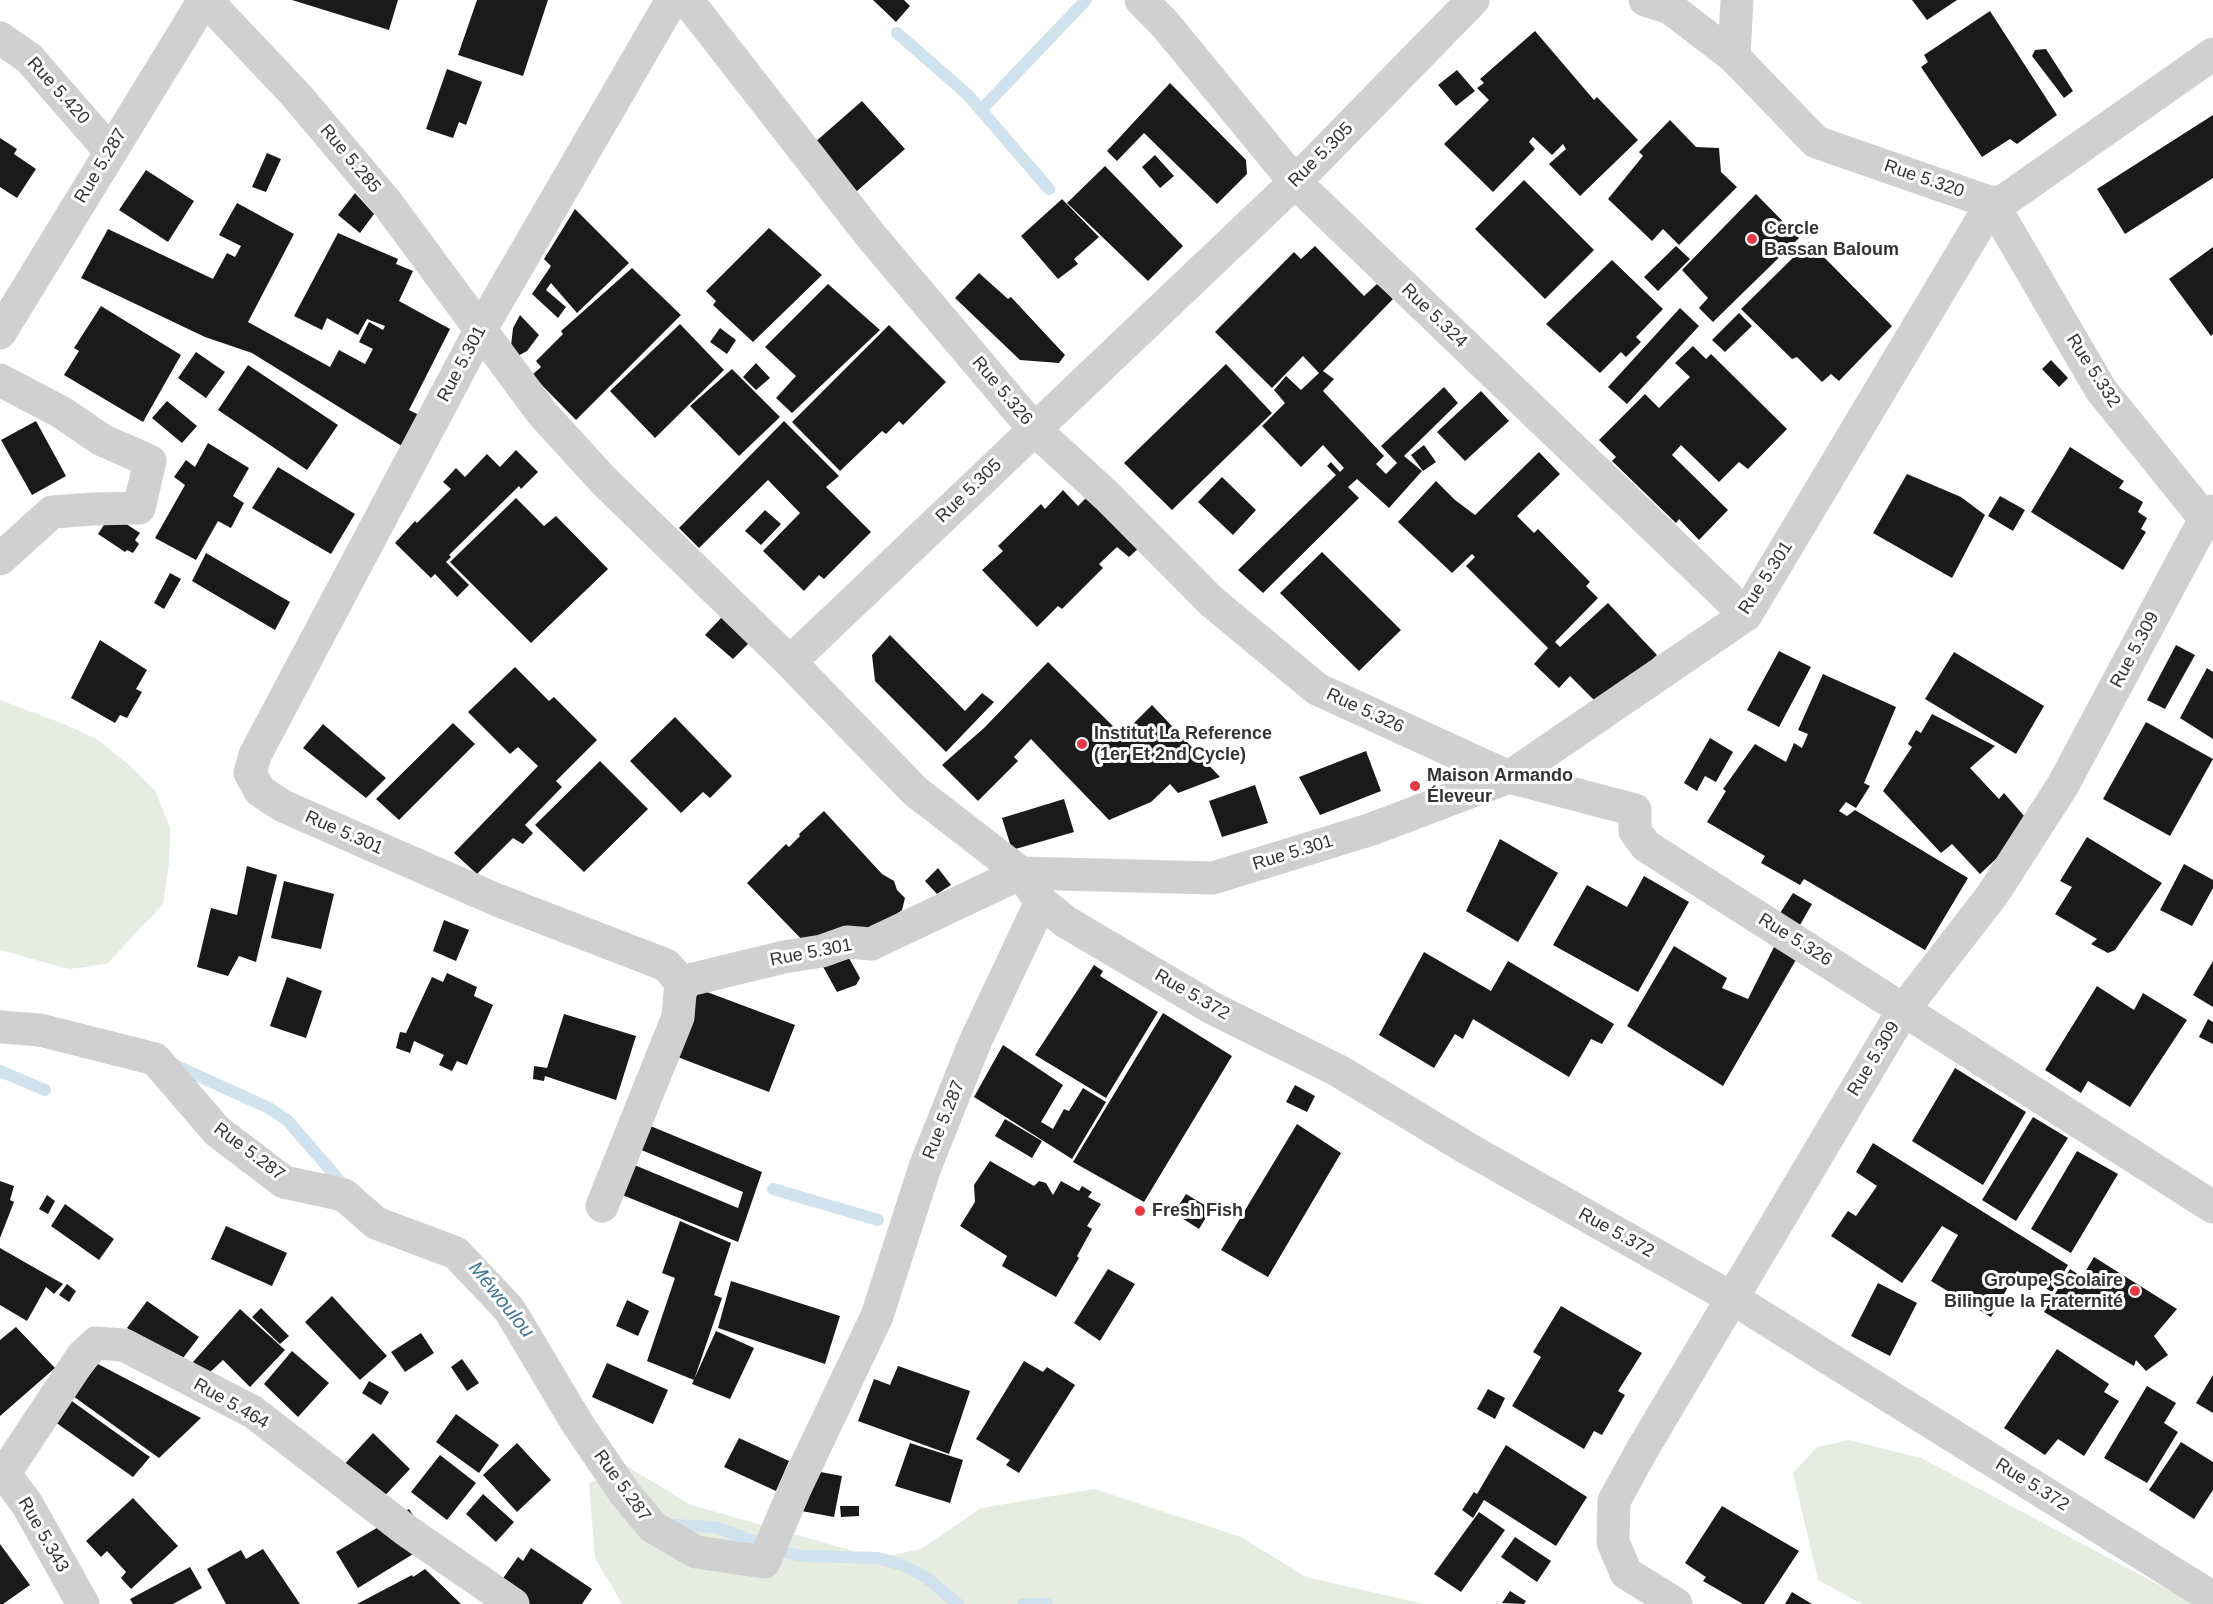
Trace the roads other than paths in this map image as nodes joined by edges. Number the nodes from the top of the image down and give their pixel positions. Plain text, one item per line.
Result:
1 (205, 0) edge
2 (672, 0) edge
3 (687, 0) edge
4 (1141, 0) edge
5 (1473, 0) edge
6 (1737, 0) edge
7 (1672, 3) edge
8 (0, 38) edge
9 (2213, 54) edge
10 (1734, 57) junction
11 (110, 151) junction
12 (1295, 182) junction
13 (1992, 203) junction
14 (481, 329) junction
15 (0, 333) edge
16 (0, 380) edge
17 (1034, 429) junction
18 (2210, 518) edge
19 (0, 559) edge
20 (1746, 615) junction
21 (790, 662) junction
22 (1509, 777) junction
23 (1021, 873) junction
24 (1041, 902) junction
25 (681, 982) junction
26 (1904, 1009) junction
27 (0, 1026) edge
28 (2210, 1198) edge
29 (602, 1206) dead end
30 (1732, 1298) junction
31 (2, 1471) edge
32 (2213, 1598) edge
33 (83, 1604) edge
34 (513, 1604) edge
35 (1676, 1604) edge

1 - 11 street, Rue 5.287
1 - 14 street, Rue 5.285
2 - 14 street, Rue 5.301
3 - 17 street, Rue 5.326
4 - 12 street, Rue 5.324
5 - 12 street, Rue 5.305
6 - 10 street
7 - 10 street, Rue 5.320
8 - 11 street, Rue 5.420
9 - 13 street
10 - 13 street, Rue 5.320
11 - 15 street, Rue 5.287
12 - 17 street, Rue 5.305
12 - 20 street, Rue 5.324
13 - 18 street, Rue 5.332
13 - 20 street, Rue 5.301
14 - 21 street
14 - 25 street, Rue 5.301
16 - 19 street
17 - 21 street, Rue 5.305
17 - 22 street, Rue 5.326
18 - 26 street, Rue 5.309
20 - 22 street, Rue 5.301
21 - 23 street, Rue 5.372
22 - 23 street, Rue 5.301
22 - 26 street, Rue 5.326
23 - 24 street, Rue 5.372
23 - 25 street, Rue 5.301
24 - 27 street, Rue 5.287
24 - 30 street, Rue 5.372
25 - 29 street
26 - 28 street, Rue 5.326
26 - 30 street, Rue 5.309
30 - 32 street, Rue 5.372
30 - 35 street, Rue 5.309
31 - 33 street, Rue 5.343
31 - 34 street, Rue 5.464

